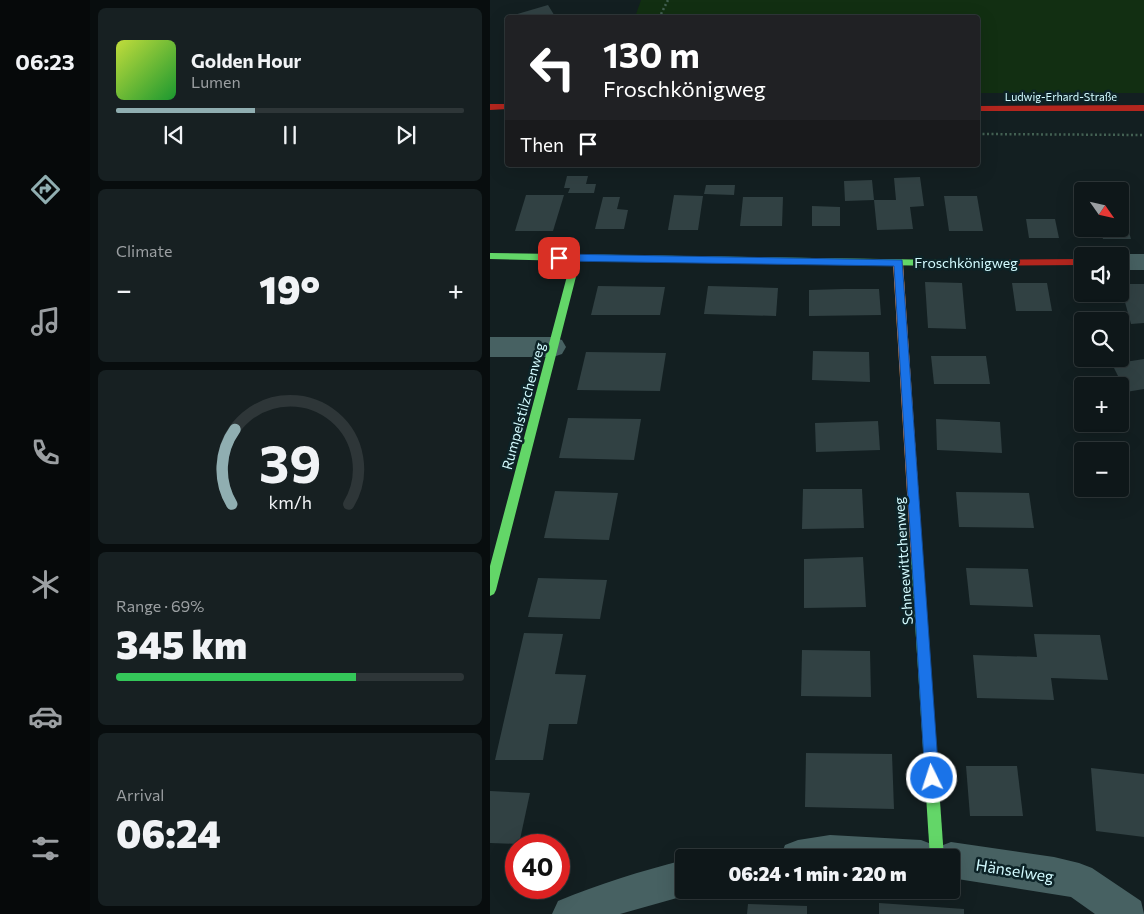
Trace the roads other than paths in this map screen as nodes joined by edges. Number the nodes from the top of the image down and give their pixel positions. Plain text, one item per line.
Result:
1 (505, 106) edge
2 (490, 107) edge
3 (1144, 108) edge
4 (980, 109) edge
5 (490, 256) edge
6 (576, 258) junction
7 (1074, 262) edge
8 (1129, 262) edge
9 (1144, 262) edge
10 (898, 263) junction
11 (490, 347) edge
12 (554, 347) junction
13 (490, 590) edge
14 (936, 849) edge
15 (960, 861) edge
16 (675, 880) edge
17 (571, 914) edge
18 (1128, 914) edge

1 - 2 street
3 - 4 street, Ludwig-Erhard-Straße
5 - 6 street, Froschkönigweg
6 - 10 street, Froschkönigweg
6 - 12 street, Rumpelstilzchenweg
7 - 10 street, Froschkönigweg
8 - 9 street
10 - 14 street, Schneewittchenweg
11 - 12 street
12 - 13 street, Rumpelstilzchenweg
15 - 18 street, Hänselweg
16 - 17 street

